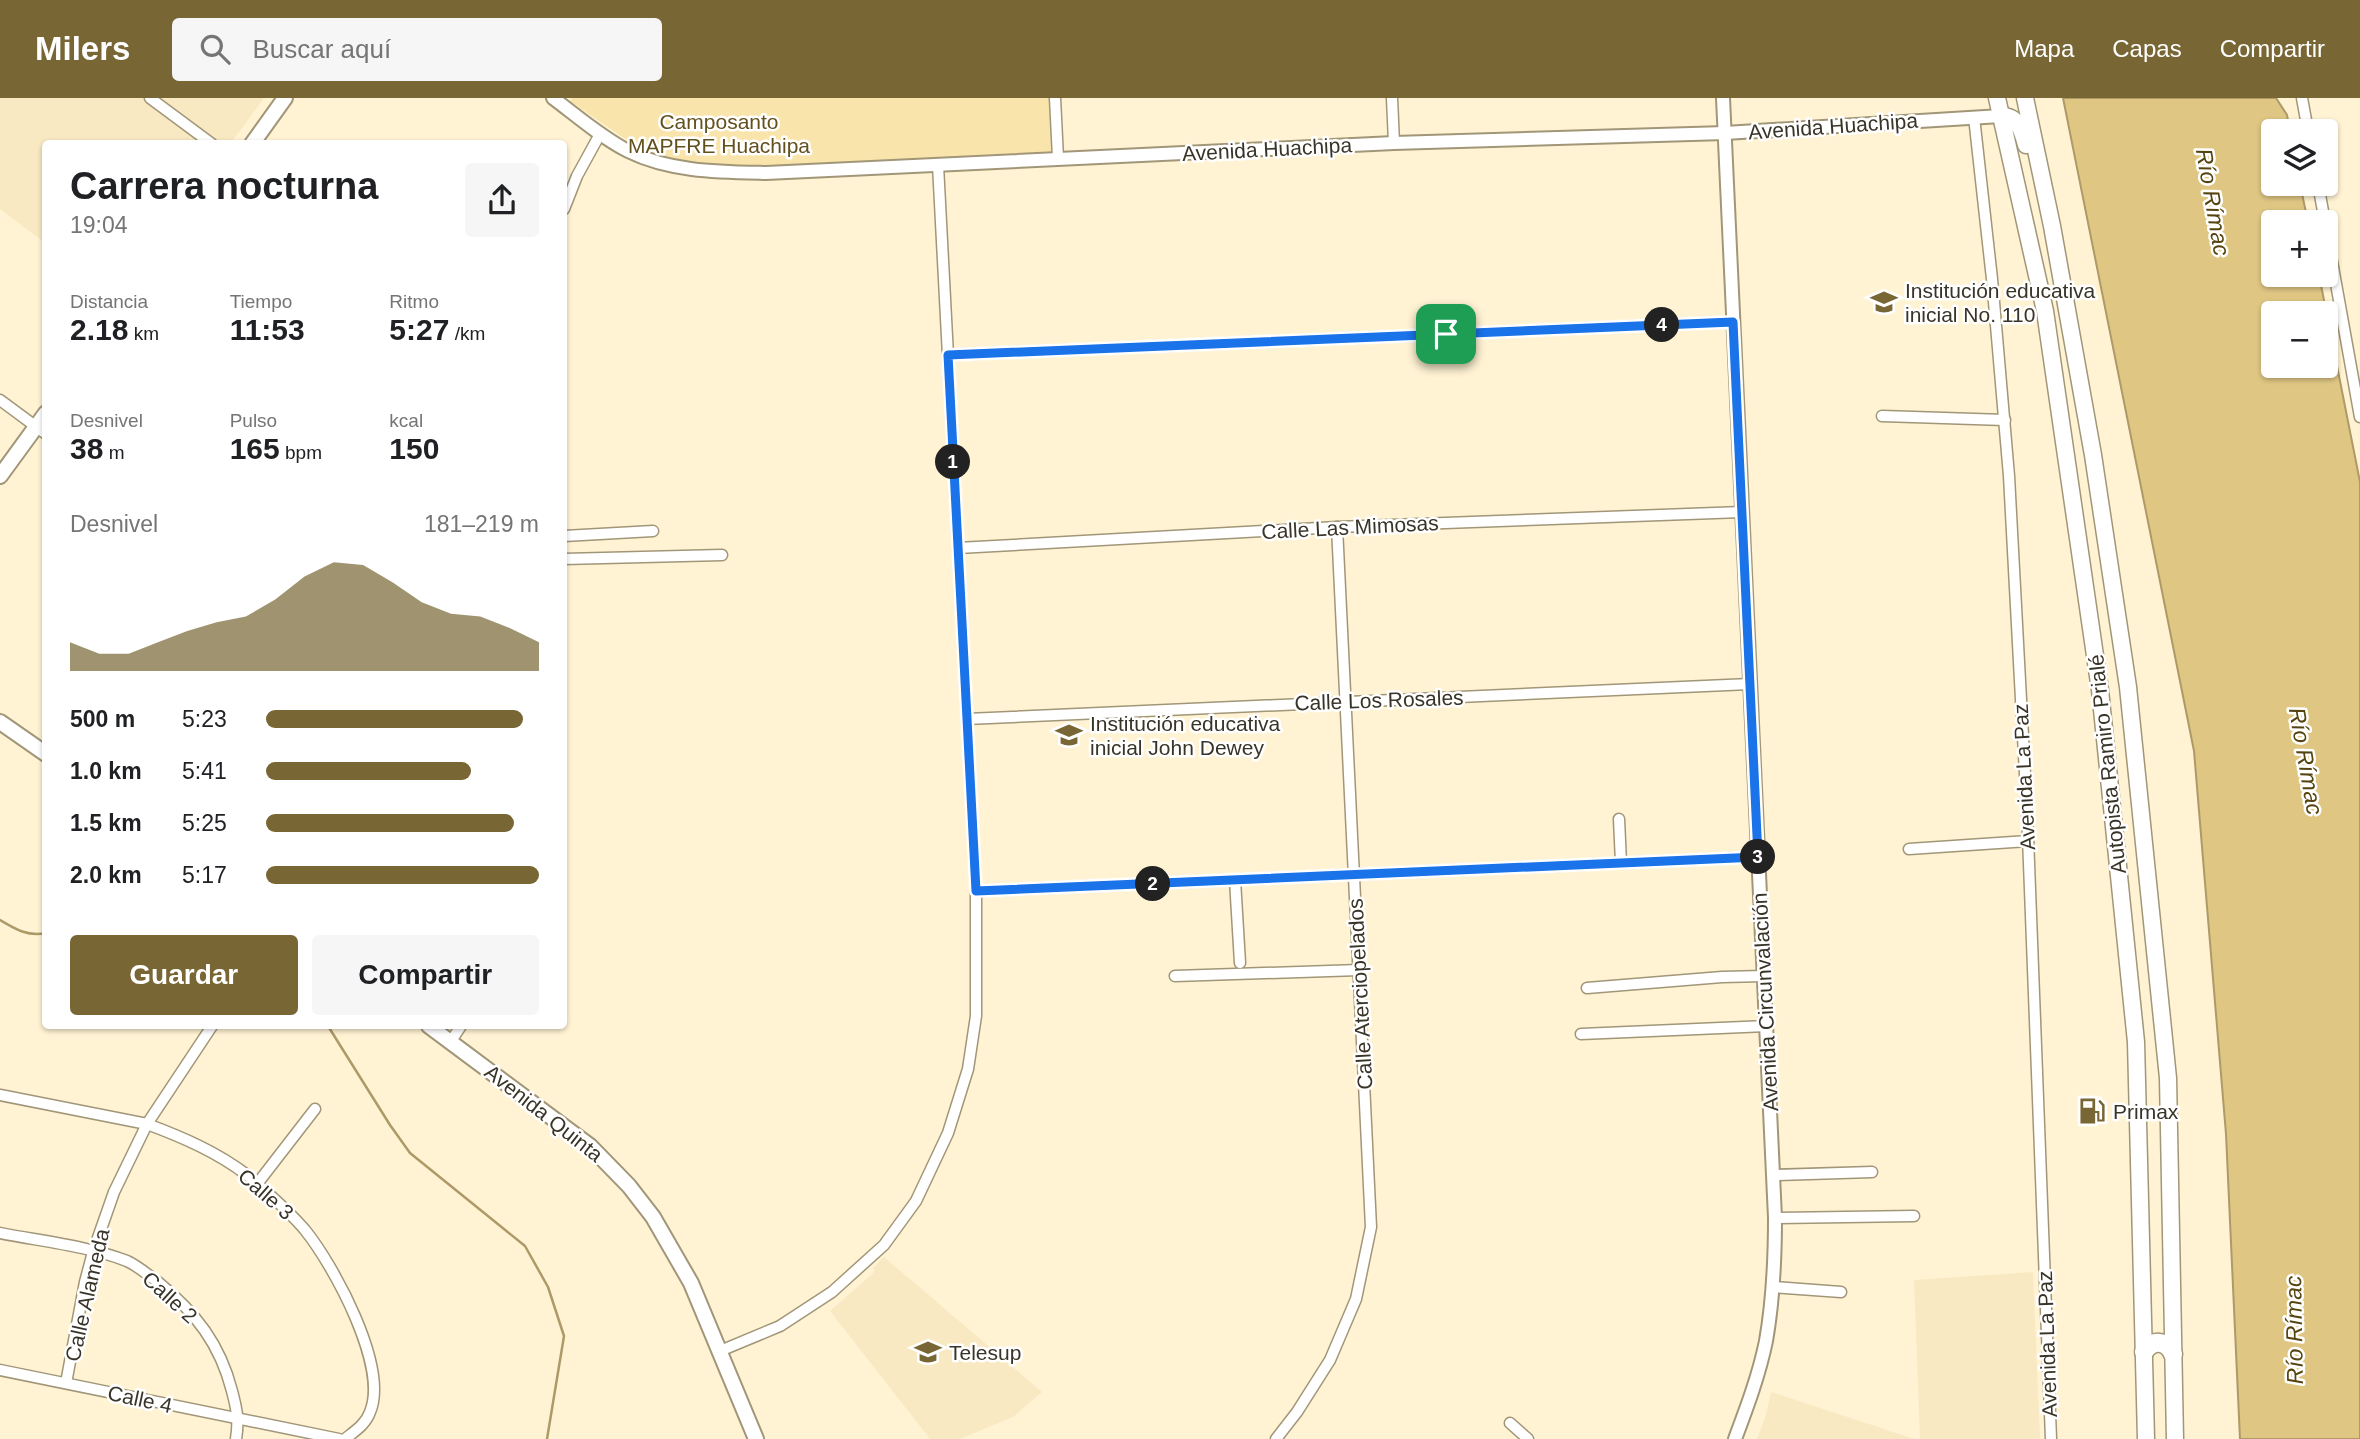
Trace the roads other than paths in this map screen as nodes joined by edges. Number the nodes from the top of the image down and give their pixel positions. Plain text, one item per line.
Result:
1 (150, 98) edge
2 (275, 98) edge
3 (285, 98) edge
4 (552, 98) edge
5 (1055, 98) edge
6 (1392, 98) edge
7 (1723, 98) edge
8 (1997, 98) edge
9 (2025, 98) edge
10 (2302, 98) edge
11 (2001, 116) junction
12 (1974, 117) junction
13 (2306, 119) edge
14 (1725, 133) junction
15 (600, 134) junction
16 (207, 140) edge
17 (245, 140) edge
18 (255, 140) edge
19 (1394, 143) junction
20 (1058, 158) junction
21 (938, 164) junction
22 (567, 201) edge
23 (2052, 226) junction
24 (2337, 287) edge
25 (1733, 322) junction
26 (948, 355) junction
27 (0, 400) edge
28 (1882, 416) dead end
29 (2360, 417) edge
30 (2005, 420) junction
31 (42, 430) edge
32 (0, 476) edge
33 (0, 490) edge
34 (1742, 512) junction
35 (1337, 527) junction
36 (653, 531) dead end
37 (567, 536) edge
38 (958, 548) junction
39 (722, 555) dead end
40 (567, 559) edge
41 (1750, 684) junction
42 (1345, 701) junction
43 (967, 719) junction
44 (0, 722) edge
45 (42, 751) edge
46 (1619, 818) dead end
47 (2028, 841) junction
48 (1909, 849) dead end
49 (1758, 857) junction
50 (1621, 863) junction
51 (1354, 876) junction
52 (1234, 880) junction
53 (976, 891) junction
54 (1240, 963) dead end
55 (1359, 970) junction
56 (1175, 976) dead end
57 (1764, 976) junction
58 (1587, 988) dead end
59 (1767, 1026) junction
60 (210, 1029) edge
61 (433, 1029) edge
62 (459, 1029) edge
63 (1581, 1034) dead end
64 (451, 1041) junction
65 (0, 1094) edge
66 (315, 1109) dead end
67 (147, 1124) junction
68 (1872, 1172) dead end
69 (1774, 1175) junction
70 (257, 1184) junction
71 (1914, 1216) dead end
72 (1775, 1218) junction
73 (0, 1233) edge
74 (93, 1252) junction
75 (1773, 1287) junction
76 (1841, 1292) dead end
77 (720, 1351) junction
78 (2144, 1352) junction
79 (2173, 1354) junction
80 (0, 1370) edge
81 (66, 1383) junction
82 (239, 1419) junction
83 (1510, 1423) dead end
84 (236, 1439) edge
85 (339, 1439) edge
86 (345, 1439) edge
87 (756, 1439) edge
88 (1276, 1439) edge
89 (1528, 1439) edge
90 (1735, 1439) edge
91 (2051, 1439) edge
92 (2146, 1439) edge
93 (2175, 1439) edge

1 - 16 street
2 - 17 main road
3 - 18 main road
4 - 15 street, Avenida Huachipa
5 - 20 street
6 - 19 street
7 - 14 street, Avenida Circunvalación
8 - 11 highway, Autopista Ramiro Prialé
9 - 23 highway, Autopista Ramiro Prialé
10 - 13 street
11 - 12 street, Avenida Huachipa
11 - 23 highway
11 - 78 highway, Autopista Ramiro Prialé
12 - 14 street, Avenida Huachipa
12 - 30 street, Avenida La Paz
14 - 19 street, Avenida Huachipa
14 - 25 street, Avenida Circunvalación
15 - 21 street, Avenida Huachipa
15 - 22 street
19 - 20 street, Avenida Huachipa
20 - 21 street, Avenida Huachipa
21 - 26 street
23 - 79 highway, Autopista Ramiro Prialé
24 - 29 street
25 - 26 street
25 - 34 street, Avenida Circunvalación
26 - 38 street
27 - 31 street
28 - 30 street
30 - 47 street, Avenida La Paz
31 - 32 main road
31 - 33 main road
34 - 35 street, Calle Las Mimosas
34 - 41 street, Avenida Circunvalación
35 - 38 street, Calle Las Mimosas
35 - 42 street, Calle Aterciopelados
36 - 37 street
38 - 43 street
39 - 40 street
41 - 42 street, Calle Los Rosales
41 - 49 street, Avenida Circunvalación
42 - 43 street, Calle Los Rosales
42 - 51 street, Calle Aterciopelados
43 - 53 street
44 - 45 main road
46 - 50 street
47 - 48 street
47 - 91 street, Avenida La Paz
49 - 50 street
49 - 57 street, Avenida Circunvalación
50 - 51 street
51 - 52 street
51 - 55 street, Calle Aterciopelados
52 - 53 street
52 - 54 street
53 - 77 street
55 - 56 street
55 - 88 street, Calle Aterciopelados
57 - 58 street
57 - 59 street, Avenida Circunvalación
59 - 63 street
59 - 69 street, Avenida Circunvalación
60 - 67 street, Calle Alameda
61 - 64 main road, Avenida Quinta
62 - 64 street
64 - 77 main road, Avenida Quinta
65 - 67 street, Calle 3
66 - 70 street
67 - 70 street, Calle 3
67 - 74 street, Calle Alameda
68 - 69 street
69 - 72 street, Avenida Circunvalación
70 - 86 street, Calle 3
71 - 72 street
72 - 75 street, Avenida Circunvalación
73 - 74 street, Calle 2
74 - 81 street, Calle Alameda
74 - 82 street, Calle 2
75 - 76 street
75 - 90 street, Avenida Circunvalación
77 - 87 main road, Avenida Quinta
78 - 79 highway
78 - 92 highway, Autopista Ramiro Prialé
79 - 93 highway, Autopista Ramiro Prialé
80 - 81 street, Calle 4
81 - 82 street, Calle 4
82 - 84 street
82 - 85 street, Calle 4
83 - 89 street

